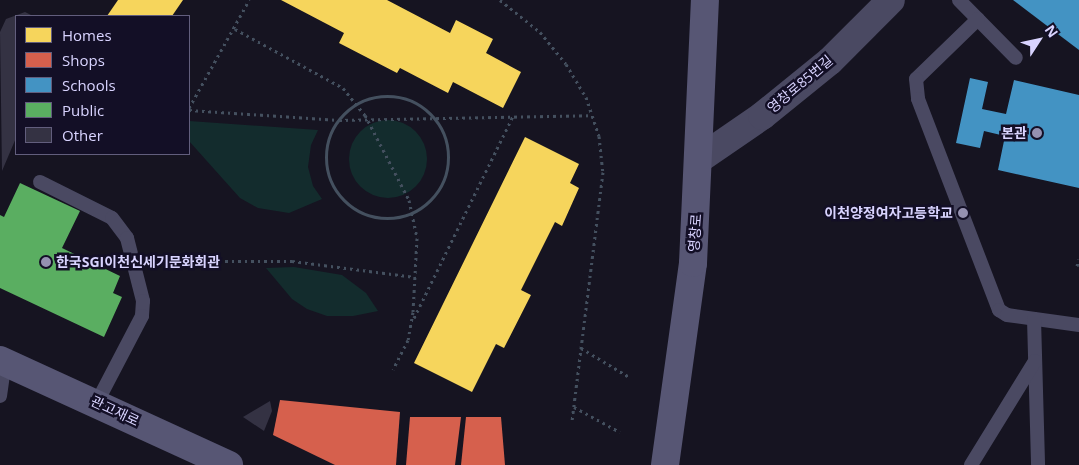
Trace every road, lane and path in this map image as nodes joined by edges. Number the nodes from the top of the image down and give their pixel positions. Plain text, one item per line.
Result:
1 (249, 0) edge
2 (500, 0) edge
3 (706, 0) edge
4 (891, 0) edge
5 (959, 0) edge
6 (978, 18) junction
7 (234, 29) junction
8 (1016, 58) dead end
9 (357, 104) junction
10 (190, 107) edge
11 (190, 109) edge
12 (592, 115) junction
13 (513, 116) junction
14 (433, 118) junction
15 (339, 120) junction
16 (367, 120) junction
17 (700, 158) junction
18 (40, 182) dead end
19 (413, 213) junction
20 (1079, 259) edge
21 (193, 261) dead end
22 (1077, 266) dead end
23 (415, 277) junction
24 (1034, 319) junction
25 (411, 323) junction
26 (1079, 325) edge
27 (582, 348) junction
28 (1035, 360) junction
29 (3, 361) edge
30 (393, 369) dead end
31 (631, 378) dead end
32 (0, 396) edge
33 (97, 402) junction
34 (574, 407) junction
35 (572, 420) dead end
36 (620, 432) dead end
37 (229, 465) edge
38 (665, 465) edge
39 (972, 465) edge
40 (1038, 465) edge

1 - 7 path
2 - 12 path
3 - 17 street, 영창로
4 - 17 street, 영창로85번길
5 - 6 lane
6 - 8 lane
6 - 24 lane
7 - 9 path
7 - 10 path
9 - 14 path
9 - 15 path
9 - 16 path
11 - 15 path
12 - 13 path
12 - 27 path
13 - 14 path
13 - 25 path
14 - 16 path
14 - 19 path
15 - 16 path
15 - 19 path
16 - 19 path
17 - 38 street, 영창로
18 - 33 lane
19 - 23 path
20 - 22 path
21 - 23 path
23 - 25 path
24 - 26 lane
24 - 28 lane
25 - 30 path
27 - 31 path
27 - 34 path
28 - 39 lane
28 - 40 lane
29 - 32 lane
29 - 33 street, 관고재로
33 - 37 street, 관고재로
34 - 35 path
34 - 36 path

